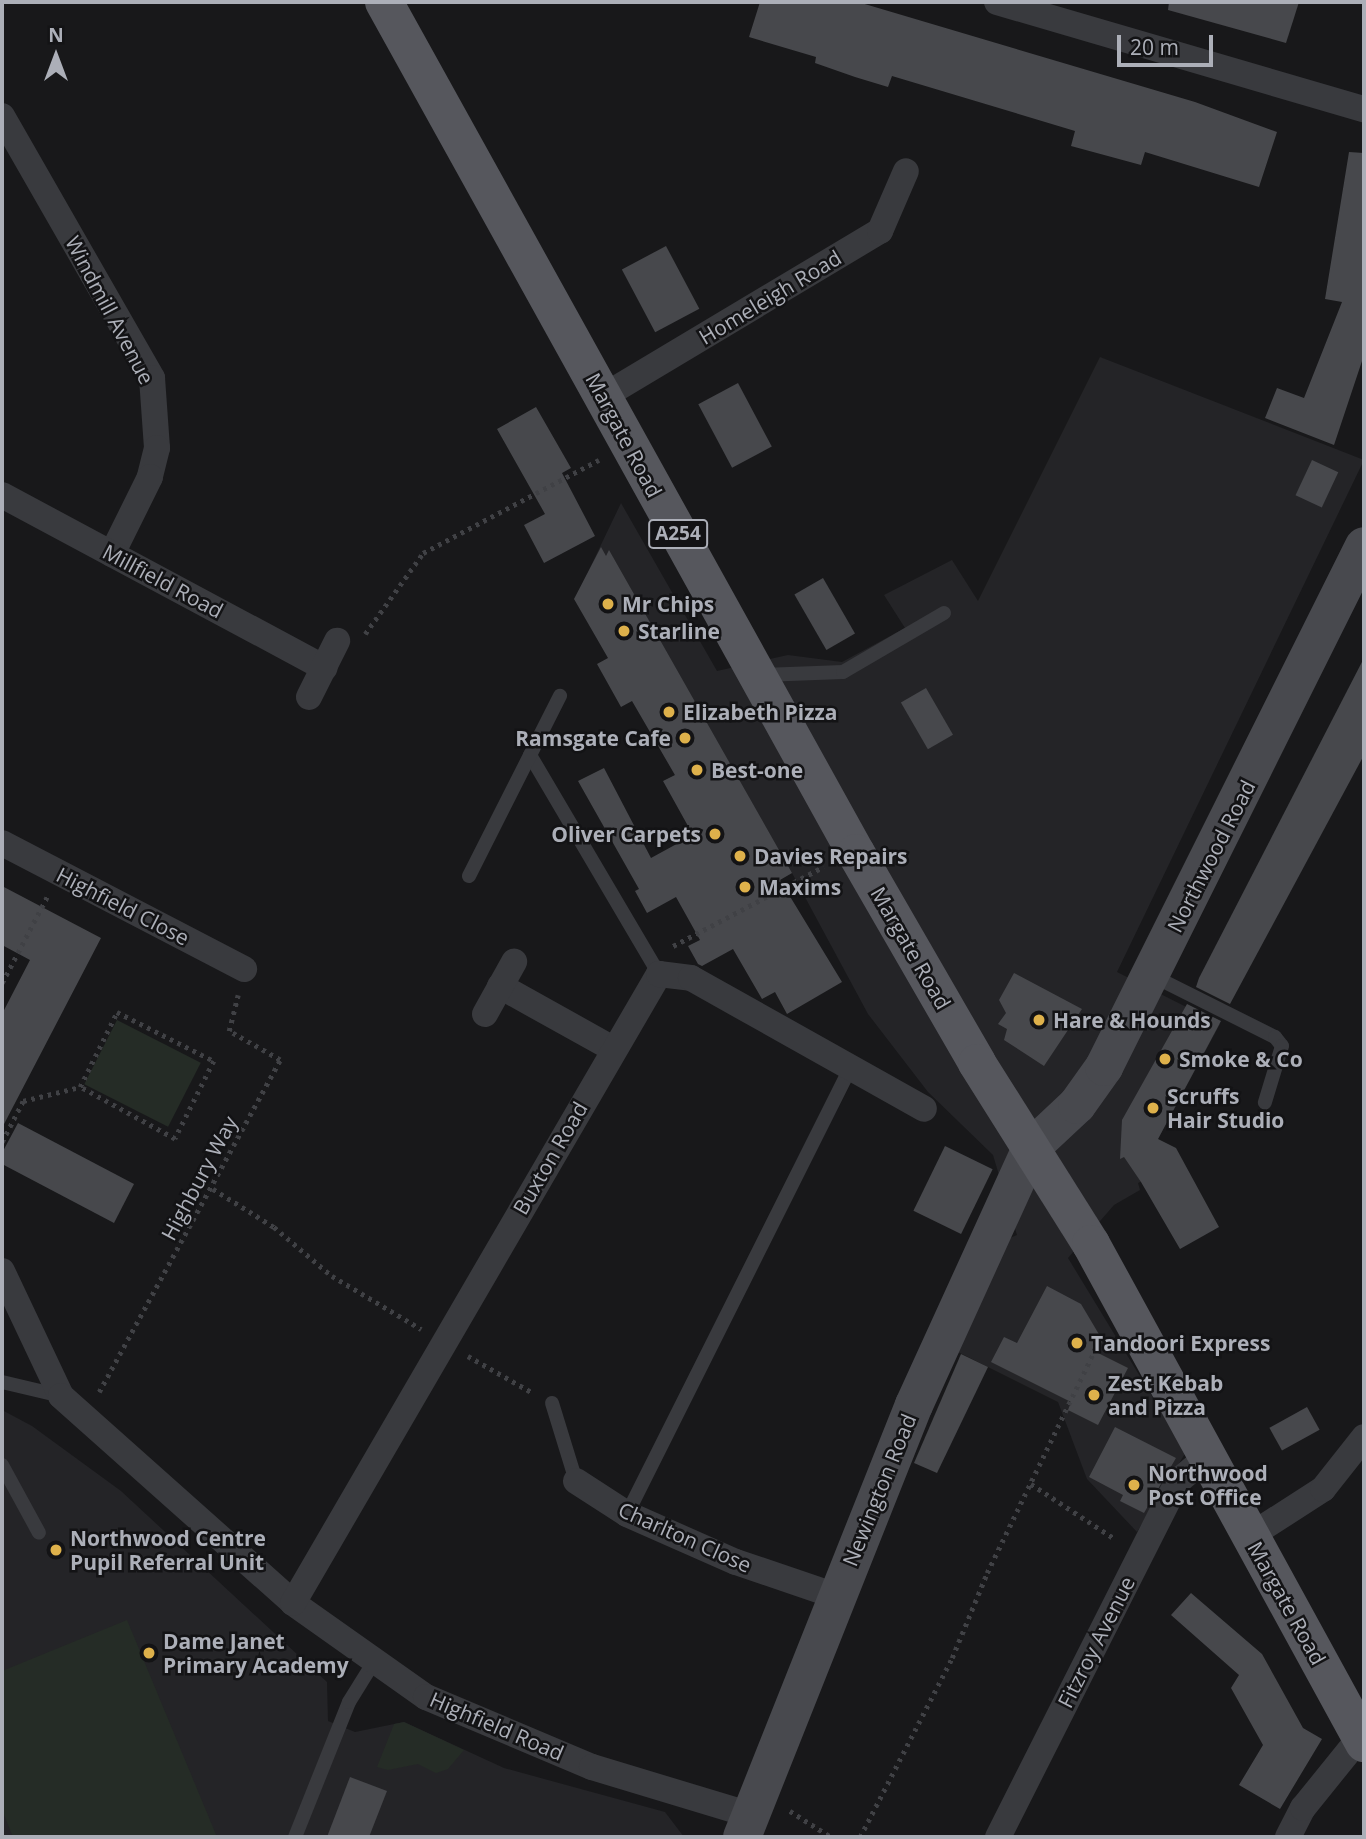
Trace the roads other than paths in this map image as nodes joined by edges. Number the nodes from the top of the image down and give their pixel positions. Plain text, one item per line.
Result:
1 (384, 2) edge
2 (997, 2) edge
3 (1364, 109) edge
4 (2, 116) edge
5 (906, 170) dead end
6 (604, 396) junction
7 (2, 495) edge
8 (1364, 547) edge
9 (112, 554) junction
10 (944, 613) dead end
11 (337, 641) road end
12 (324, 668) junction
13 (757, 675) junction
14 (560, 696) dead end
15 (309, 697) dead end
16 (530, 755) junction
17 (2, 843) edge
18 (469, 876) dead end
19 (514, 962) dead end
20 (654, 966) junction
21 (244, 969) road end
22 (1150, 974) junction
23 (500, 986) junction
24 (485, 1014) dead end
25 (613, 1049) junction
26 (850, 1069) junction
27 (1265, 1102) dead end
28 (924, 1110) dead end
29 (1031, 1148) junction
30 (2, 1270) edge
31 (2, 1382) edge
32 (61, 1396) junction
33 (552, 1403) road end
34 (1364, 1437) edge
35 (1207, 1457) junction
36 (2, 1465) edge
37 (576, 1481) joint
38 (627, 1514) junction
39 (39, 1533) dead end
40 (1250, 1535) junction
41 (836, 1596) junction
42 (293, 1603) junction
43 (375, 1660) junction
44 (1362, 1739) edge
45 (751, 1814) edge
46 (295, 1837) edge
47 (998, 1837) edge
48 (1288, 1837) edge

1 - 6 main road, Margate Road / A254
2 - 3 street
4 - 9 street, Windmill Avenue
5 - 6 street, Homeleigh Road
6 - 13 main road, Margate Road / A254
7 - 9 street, Millfield Road
8 - 22 main road, Northwood Road
9 - 12 street, Millfield Road
10 - 13 lane
11 - 12 street
12 - 15 street
13 - 29 main road, Margate Road / A254
14 - 16 lane
16 - 18 lane
16 - 20 lane
17 - 21 street, Highfield Close
19 - 23 street
20 - 25 street, Buxton Road
20 - 26 street
22 - 27 lane
22 - 29 main road, Northwood Road
23 - 24 street
23 - 25 street
25 - 42 street, Buxton Road
26 - 28 street
26 - 38 lane
29 - 35 main road, Margate Road / A254
29 - 41 main road, Newington Road
30 - 32 street, Highfield Road
31 - 32 lane
32 - 42 street, Highfield Road
33 - 37 lane, Charlton Close
34 - 40 street
35 - 40 main road, Margate Road / A254
35 - 47 street, Fitzroy Avenue
36 - 39 lane
37 - 38 street, Charlton Close
38 - 41 street, Charlton Close
40 - 44 main road, Margate Road / A254
41 - 45 main road, Newington Road
42 - 43 street, Highfield Road
43 - 45 street, Highfield Road
43 - 46 lane
44 - 48 street

